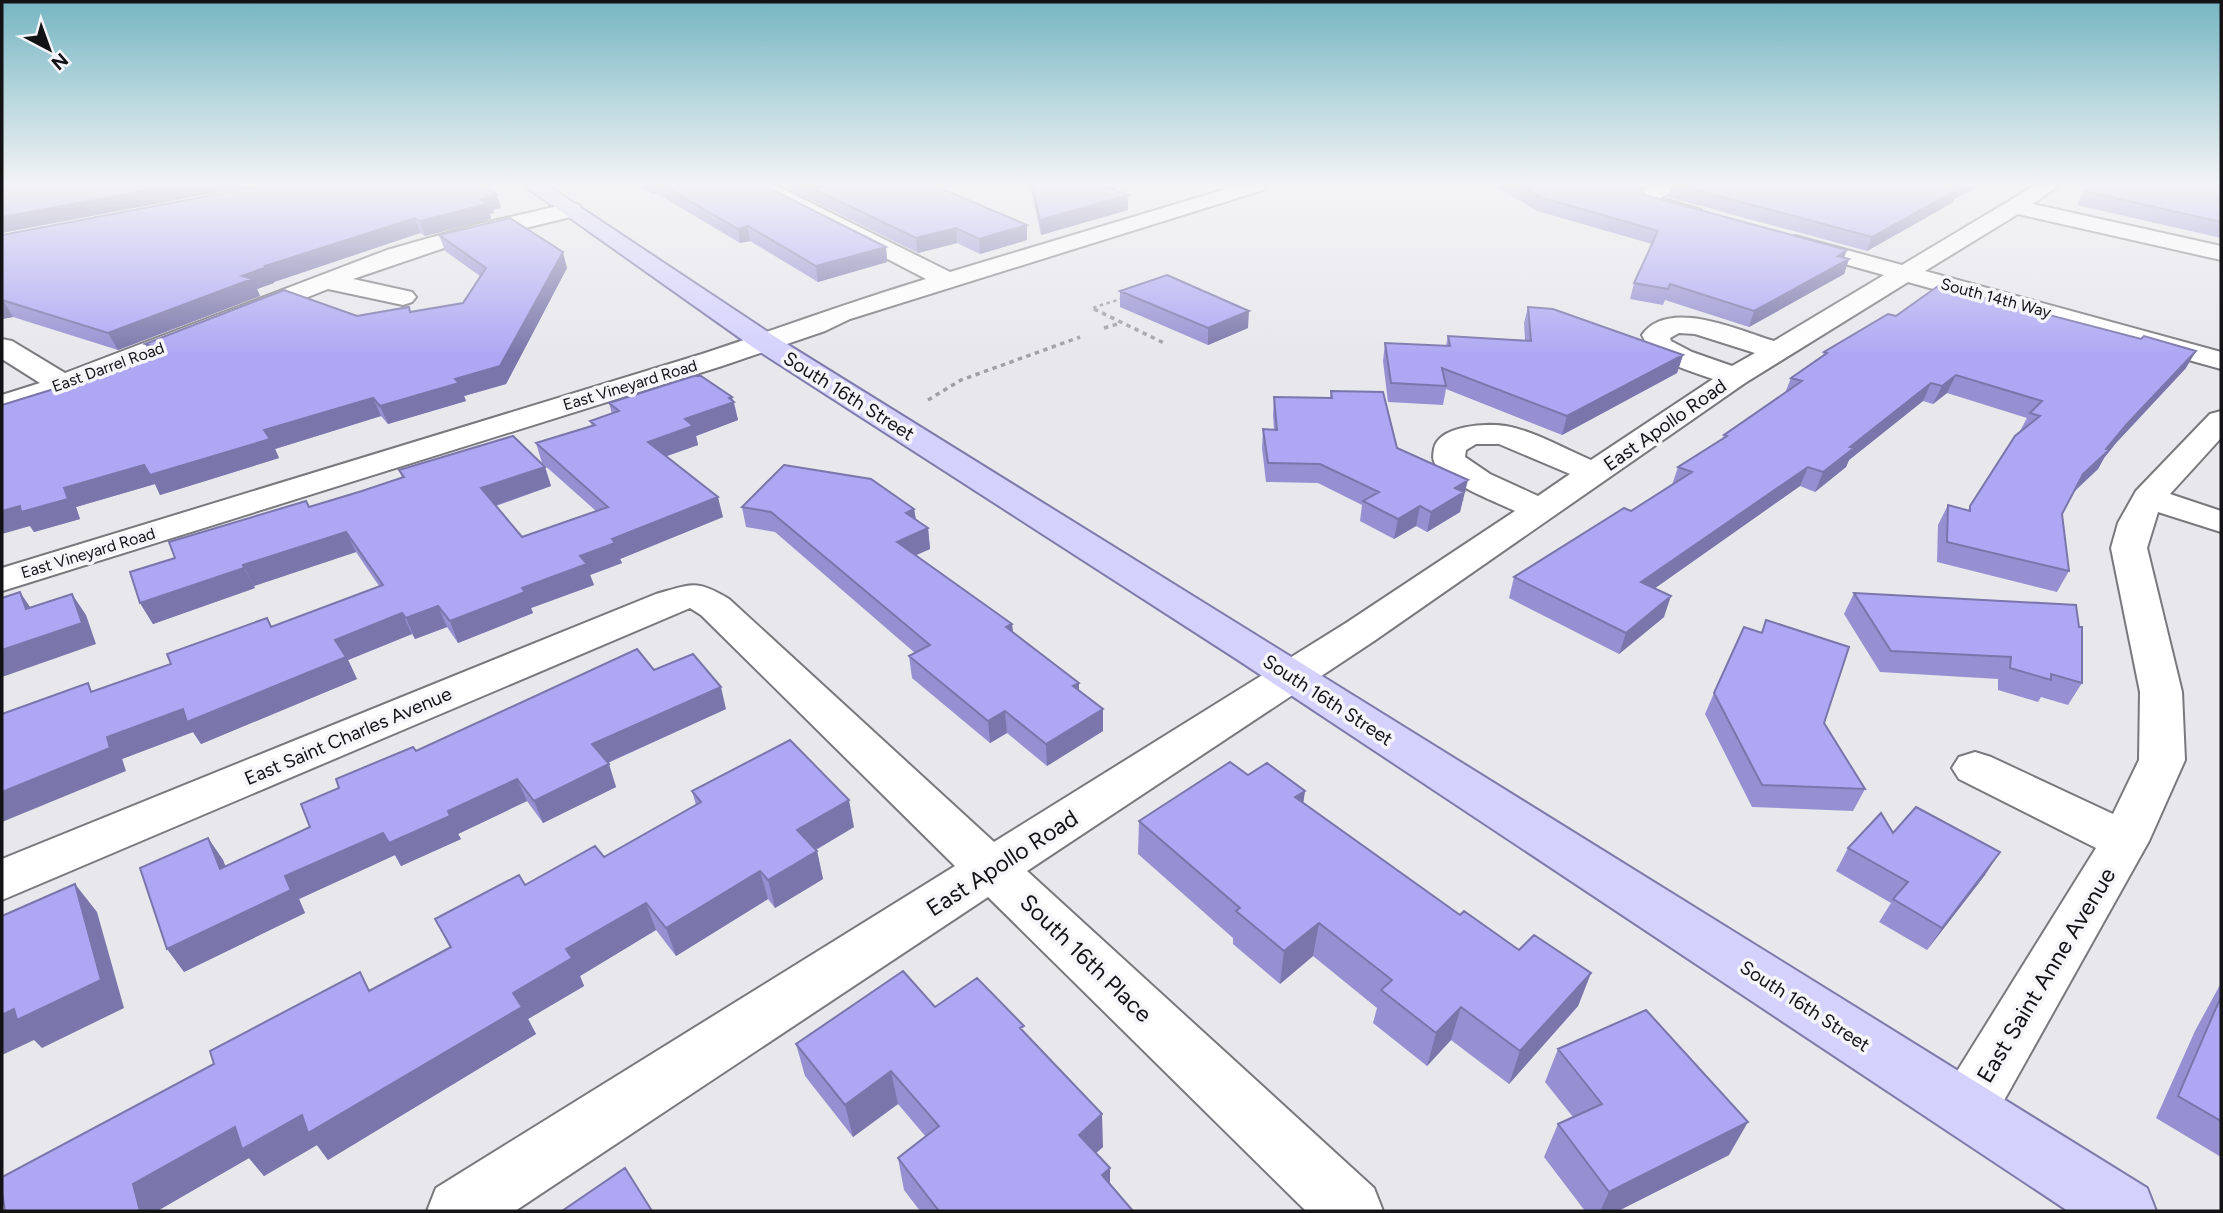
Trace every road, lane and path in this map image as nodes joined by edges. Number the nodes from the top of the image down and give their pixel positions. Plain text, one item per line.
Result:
1 (439, 243) edge
2 (619, 243) edge
3 (873, 243) edge
4 (1068, 243) edge
5 (1794, 243) edge
6 (1957, 243) edge
7 (2174, 243) edge
8 (2221, 253) edge
9 (1906, 274) junction
10 (945, 279) junction
11 (327, 281) junction
12 (1132, 296) edge
13 (403, 297) dead end
14 (1122, 322) junction
15 (1104, 328) dead end
16 (1080, 337) dead end
17 (764, 342) junction
18 (1166, 344) dead end
19 (2, 347) edge
20 (1776, 351) junction
21 (2221, 361) edge
22 (1735, 377) junction
23 (64, 385) junction
24 (928, 400) dead end
25 (2, 404) edge
26 (2221, 420) edge
27 (1595, 474) junction
28 (2148, 498) junction
29 (1541, 510) junction
30 (2221, 522) edge
31 (2, 580) edge
32 (695, 595) joint
33 (1292, 677) junction
34 (1975, 768) dead end
35 (2126, 841) junction
36 (992, 869) junction
37 (2, 880) edge
38 (1967, 1110) junction
39 (459, 1211) edge
40 (1351, 1211) edge
41 (2124, 1211) edge

1 - 11 street, East Darrel Road
2 - 17 main road, South 16th Street
3 - 10 street
4 - 10 street, East Vineyard Road
5 - 9 street, South 14th Way
6 - 9 street, East Apollo Road
7 - 8 street
9 - 20 street, East Apollo Road
9 - 21 street, South 14th Way
10 - 17 street, East Vineyard Road
11 - 13 street
11 - 23 street, East Darrel Road
12 - 14 path
14 - 15 path
14 - 18 path
16 - 24 path
17 - 31 street, East Vineyard Road
17 - 33 main road, South 16th Street
19 - 23 street
20 - 22 street, East Apollo Road
20 - 22 street, East Apollo Road
22 - 27 street, East Apollo Road
23 - 25 street, East Darrel Road
26 - 28 street, East Saint Anne Avenue
27 - 29 street, East Apollo Road
27 - 29 street, East Apollo Road
28 - 30 street
28 - 35 street, East Saint Anne Avenue
29 - 33 street, East Apollo Road
32 - 36 street, South 16th Place
32 - 37 street, East Saint Charles Avenue
33 - 36 street, East Apollo Road
33 - 38 main road, South 16th Street
34 - 35 street
35 - 38 street, East Saint Anne Avenue
36 - 39 street, East Apollo Road
36 - 40 street, South 16th Place
38 - 41 main road, South 16th Street

